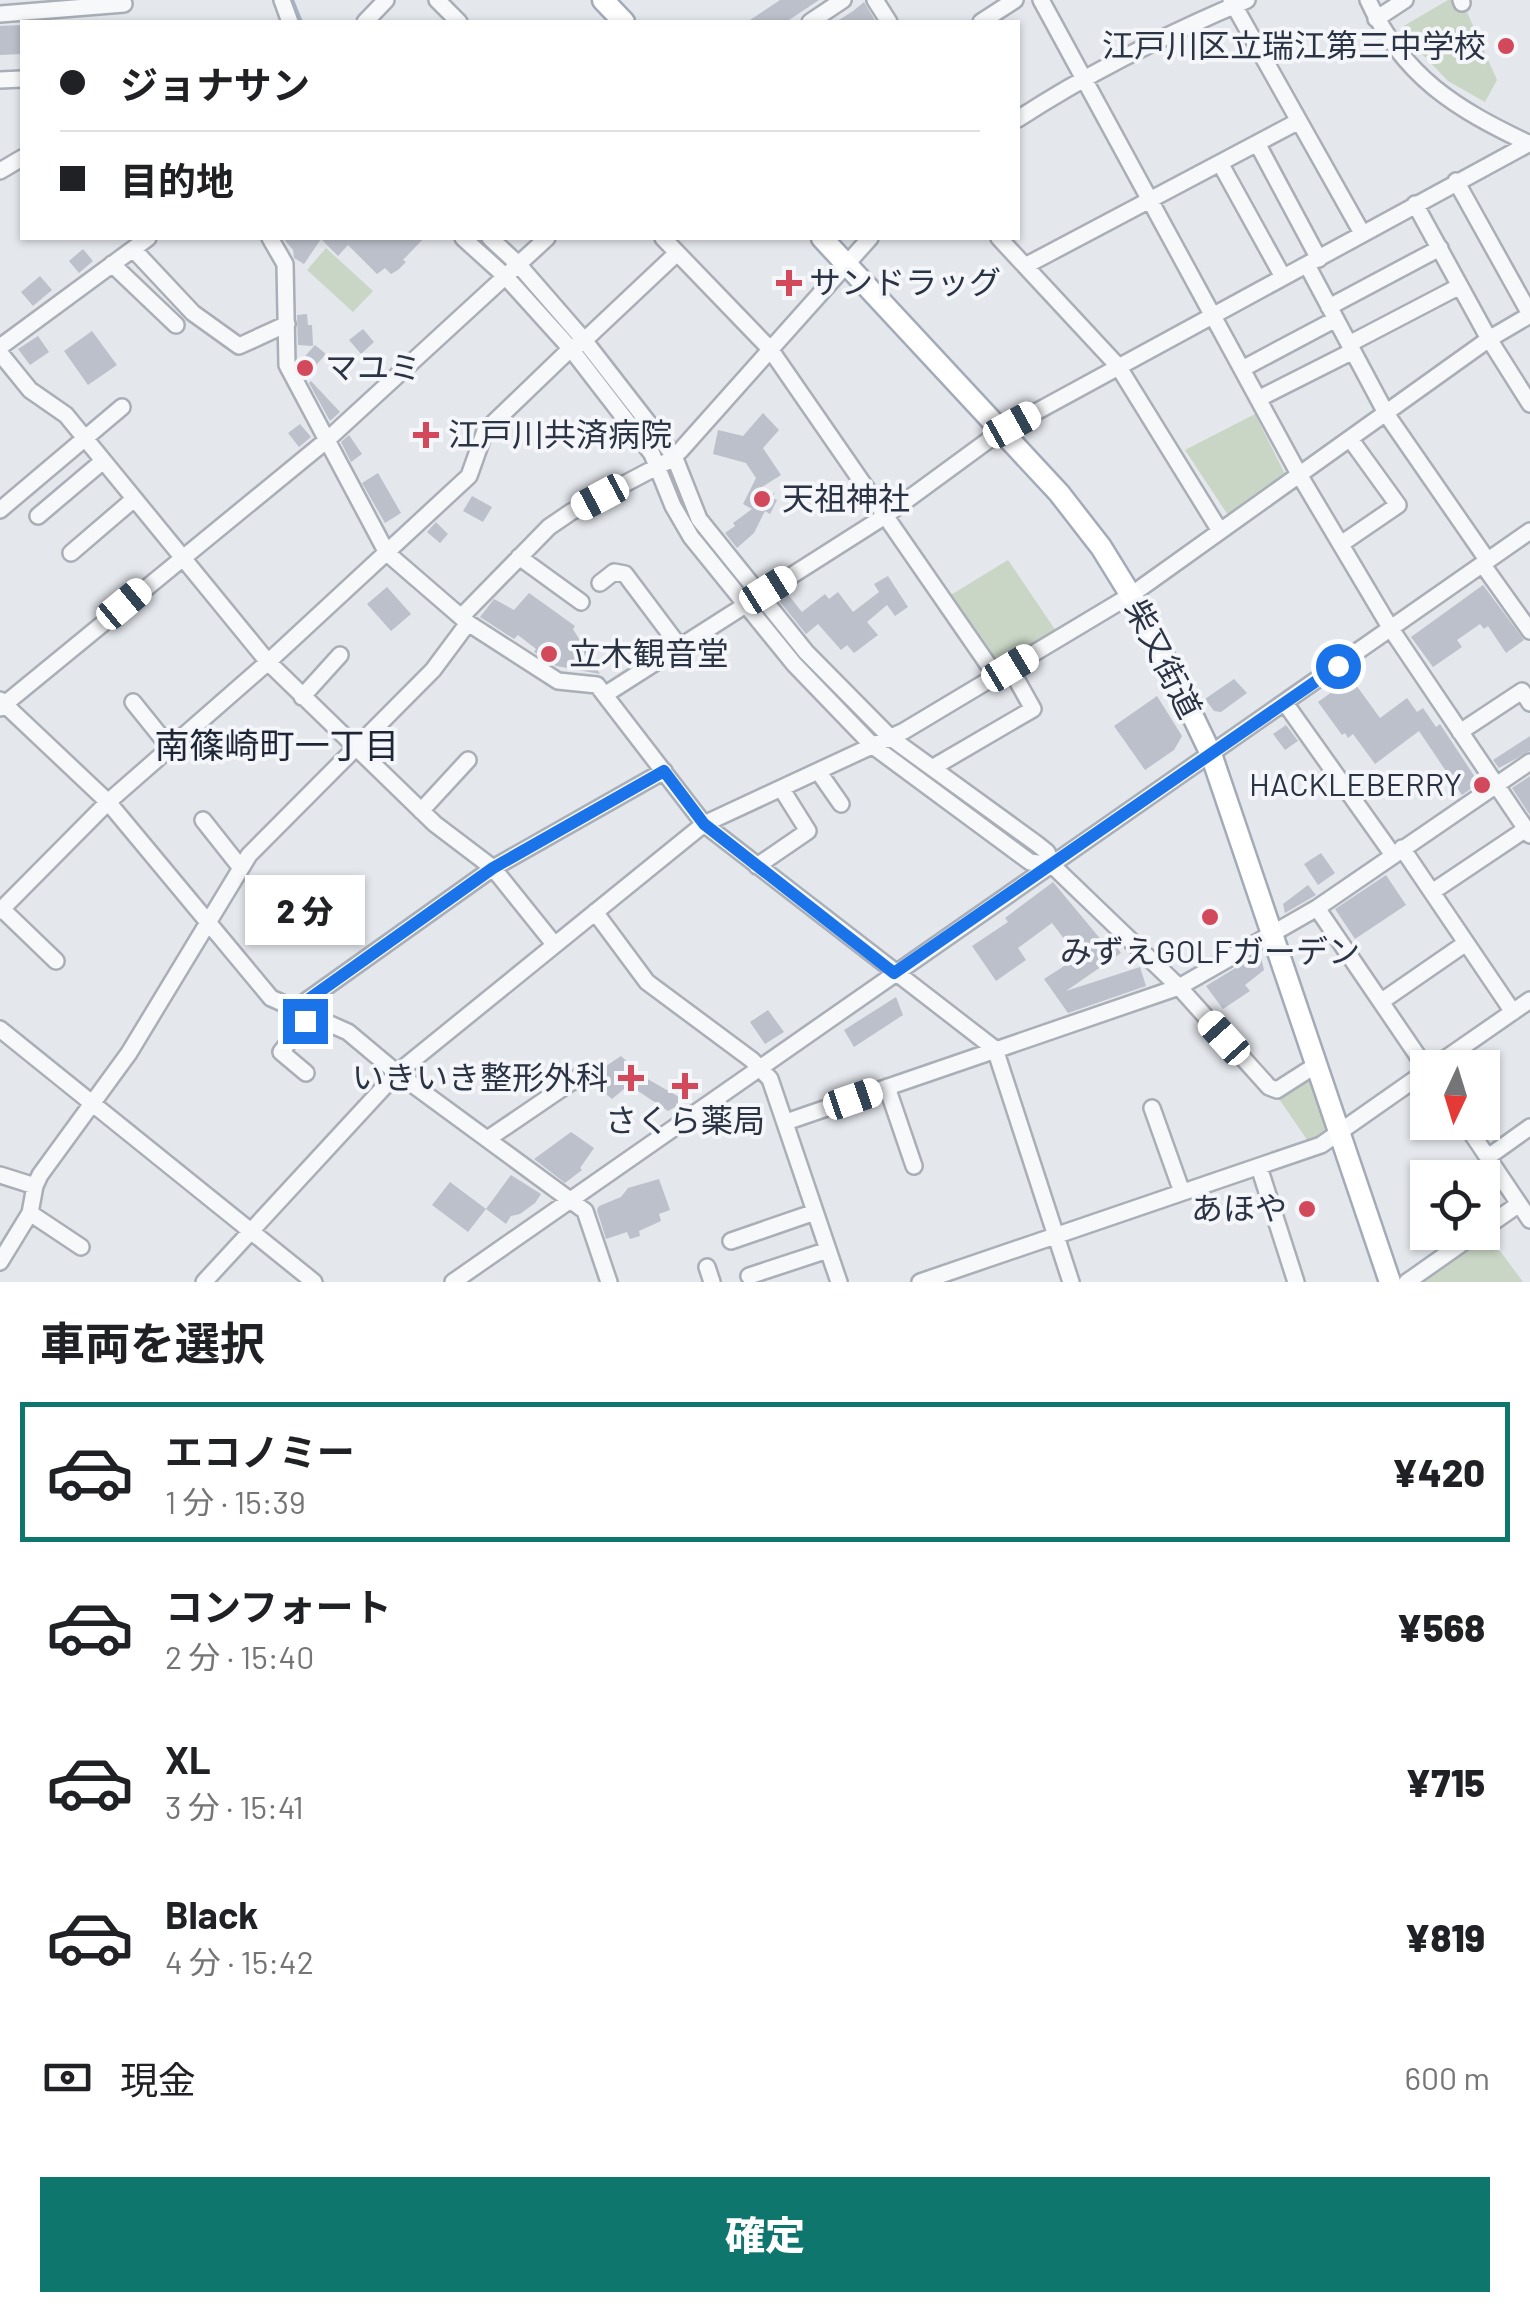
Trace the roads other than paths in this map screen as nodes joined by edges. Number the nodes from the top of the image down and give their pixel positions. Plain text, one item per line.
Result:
1 (386, 0) edge
2 (438, 0) edge
3 (603, 0) edge
4 (844, 0) edge
5 (1015, 0) edge
6 (1041, 0) edge
7 (1368, 0) edge
8 (1405, 0) edge
9 (124, 2) edge
10 (1237, 2) edge
11 (0, 14) edge
12 (1376, 19) junction
13 (367, 20) edge
14 (457, 20) edge
15 (622, 20) edge
16 (813, 20) edge
17 (984, 20) edge
18 (1084, 76) junction
19 (1020, 118) edge
20 (1299, 121) junction
21 (1258, 143) junction
22 (1530, 144) edge
23 (1220, 163) junction
24 (1456, 181) junction
25 (1150, 200) junction
26 (1415, 204) junction
27 (1362, 233) junction
28 (145, 240) edge
29 (271, 240) edge
30 (467, 240) edge
31 (491, 240) edge
32 (545, 240) edge
33 (665, 240) edge
34 (824, 240) edge
35 (868, 240) edge
36 (1001, 240) edge
37 (1440, 248) junction
38 (133, 249) junction
39 (678, 253) junction
40 (1313, 262) junction
41 (846, 263) junction
42 (112, 264) junction
43 (1026, 266) junction
44 (512, 270) junction
45 (1283, 277) junction
46 (1460, 286) junction
47 (1333, 313) junction
48 (1212, 315) junction
49 (1530, 315) edge
50 (287, 324) junction
51 (176, 325) dead end
52 (1489, 339) junction
53 (577, 344) junction
54 (1351, 347) junction
55 (0, 350) edge
56 (770, 350) junction
57 (1118, 366) junction
58 (1242, 369) junction
59 (1258, 398) junction
60 (1530, 404) edge
61 (122, 406) dead end
62 (1387, 415) junction
63 (1001, 431) junction
64 (84, 436) junction
65 (327, 440) junction
66 (1351, 440) junction
67 (104, 461) junction
68 (665, 462) junction
69 (1300, 476) junction
70 (134, 499) junction
71 (0, 510) edge
72 (38, 516) dead end
73 (884, 516) junction
74 (1530, 531) edge
75 (1220, 532) junction
76 (1341, 544) junction
77 (71, 552) dead end
78 (388, 552) junction
79 (181, 557) junction
80 (519, 557) junction
81 (1486, 563) junction
82 (600, 583) dead end
83 (1132, 595) junction
84 (751, 600) junction
85 (580, 602) dead end
86 (465, 620) junction
87 (1391, 629) junction
88 (1530, 631) edge
89 (679, 646) junction
90 (340, 654) dead end
91 (268, 662) junction
92 (1003, 672) junction
93 (606, 694) junction
94 (302, 697) junction
95 (132, 702) dead end
96 (1285, 702) junction
97 (1530, 702) edge
98 (1, 704) edge
99 (1460, 732) junction
100 (891, 738) junction
101 (873, 746) junction
102 (170, 748) junction
103 (356, 750) junction
104 (1212, 754) junction
105 (468, 760) dead end
106 (1530, 762) edge
107 (932, 768) junction
108 (664, 771) junction
109 (818, 771) junction
110 (1497, 785) junction
111 (781, 788) junction
112 (108, 802) junction
113 (840, 804) dead end
114 (421, 811) junction
115 (203, 820) dead end
116 (704, 824) junction
117 (1528, 832) edge
118 (1397, 852) junction
119 (756, 866) junction
120 (1052, 866) junction
121 (241, 868) junction
122 (493, 868) junction
123 (1432, 892) junction
124 (1317, 908) junction
125 (1, 910) edge
126 (595, 912) junction
127 (209, 921) junction
128 (1273, 935) junction
129 (1466, 943) junction
130 (554, 944) junction
131 (56, 962) dead end
132 (894, 973) junction
133 (1180, 988) junction
134 (1382, 1002) junction
135 (1525, 1005) edge
136 (302, 1012) junction
137 (0, 1029) edge
138 (995, 1050) junction
139 (1414, 1050) edge
140 (1458, 1050) edge
141 (1316, 1065) junction
142 (761, 1069) junction
143 (586, 1072) dead end
144 (306, 1073) dead end
145 (398, 1073) junction
146 (1410, 1082) edge
147 (887, 1088) junction
148 (94, 1104) junction
149 (1152, 1108) dead end
150 (786, 1122) junction
151 (1530, 1127) edge
152 (1339, 1131) junction
153 (489, 1138) junction
154 (1476, 1140) edge
155 (1488, 1157) junction
156 (914, 1166) dead end
157 (1259, 1167) junction
158 (0, 1175) edge
159 (34, 1186) junction
160 (1182, 1192) junction
161 (574, 1200) junction
162 (1519, 1204) junction
163 (815, 1212) junction
164 (30, 1213) junction
165 (1500, 1217) edge
166 (1530, 1220) edge
167 (252, 1230) junction
168 (1056, 1236) junction
169 (730, 1241) dead end
170 (82, 1247) dead end
171 (828, 1250) junction
172 (1453, 1250) edge
173 (0, 1262) edge
174 (749, 1276) dead end
175 (204, 1282) edge
176 (314, 1282) edge
177 (453, 1282) edge
178 (609, 1282) edge
179 (840, 1282) edge
180 (920, 1282) edge
181 (1071, 1282) edge
182 (1296, 1282) edge
183 (1390, 1282) edge
184 (1407, 1282) edge

1 - 13 street
2 - 14 street
3 - 15 main road
4 - 16 street
5 - 17 street
6 - 18 street
7 - 12 street
8 - 12 street
9 - 11 street
10 - 18 street
10 - 20 street
12 - 22 street
18 - 19 street
18 - 25 street
20 - 21 street
20 - 27 street
21 - 23 street
21 - 40 street
22 - 24 street
23 - 25 street
23 - 45 street
24 - 26 street
24 - 49 street
25 - 43 street
25 - 48 street
26 - 27 street
26 - 37 street
27 - 40 street
28 - 38 street
29 - 50 street
30 - 44 street
31 - 44 street
32 - 44 street
33 - 39 street
34 - 41 main road, 柴又街道
35 - 41 street
36 - 43 street
37 - 46 street
37 - 47 street
38 - 42 street
38 - 50 street
39 - 53 street
39 - 56 street
40 - 45 street
40 - 47 street
41 - 56 street
41 - 63 main road, 柴又街道
42 - 51 street
42 - 55 street
43 - 57 street
44 - 53 street
44 - 65 street
45 - 48 street
46 - 52 street
46 - 54 street
47 - 54 street
47 - 58 street
48 - 57 street
48 - 58 street
49 - 52 street
50 - 65 street
52 - 60 street
52 - 62 street
53 - 68 street
53 - 78 street
54 - 59 street
54 - 62 street
55 - 64 street
56 - 68 street
56 - 73 street
57 - 63 street
57 - 75 street
58 - 59 street
59 - 69 street
61 - 64 street
62 - 66 street
62 - 81 street
63 - 73 street
63 - 83 main road, 柴又街道
64 - 67 street
64 - 71 street
65 - 78 street
65 - 79 street
66 - 69 street
66 - 76 street
67 - 70 street
67 - 72 street
68 - 80 street
68 - 84 street
69 - 75 street
69 - 76 street
70 - 77 street
70 - 79 street
73 - 84 street
73 - 92 street
74 - 81 street
75 - 83 street
76 - 87 street
78 - 86 street
78 - 91 street
79 - 91 street
79 - 98 street
80 - 85 street
80 - 86 street
81 - 87 street
81 - 88 street
82 - 89 street
83 - 92 street
83 - 104 main road, 柴又街道
84 - 89 street
84 - 100 street
84 - 101 street
86 - 93 street
86 - 103 street
87 - 96 street
87 - 99 street
89 - 93 street
90 - 94 street
91 - 94 street
91 - 102 street
92 - 100 street
92 - 107 street
93 - 108 street
94 - 103 street
95 - 102 street
96 - 104 street
96 - 118 street
97 - 99 street
98 - 112 street
99 - 110 street
100 - 101 street
100 - 107 street
101 - 109 street
101 - 120 street
102 - 112 street
103 - 114 street
103 - 121 street
104 - 120 street
104 - 128 main road, 柴又街道
105 - 114 street
106 - 110 street
107 - 120 street
108 - 116 street
108 - 122 street
109 - 111 street
109 - 113 street
110 - 117 street
110 - 118 street
111 - 116 street
111 - 119 street
112 - 125 street
112 - 127 street
114 - 122 street
115 - 121 street
116 - 119 street
116 - 126 street
117 - 123 street
118 - 123 street
118 - 124 street
119 - 132 street
120 - 132 street
120 - 133 street
121 - 127 street
122 - 130 street
122 - 136 street
123 - 129 street
124 - 128 street
124 - 134 street
125 - 131 street
126 - 130 street
126 - 142 street
127 - 136 street
127 - 148 street
128 - 133 street
128 - 141 main road, 柴又街道
129 - 134 street
129 - 135 street
130 - 145 street
132 - 138 street
132 - 142 street
133 - 138 street
133 - 141 street
134 - 139 street
135 - 140 street
136 - 144 street
136 - 145 street
137 - 148 street
138 - 147 street
138 - 168 street
141 - 152 main road, 柴又街道
142 - 150 street
142 - 161 street
143 - 153 street
145 - 153 street
145 - 167 street
146 - 152 street
147 - 150 street
147 - 156 street
148 - 159 street
148 - 167 street
149 - 160 street
150 - 163 street
151 - 155 street
152 - 157 street
152 - 183 main road, 柴又街道
153 - 161 street
154 - 155 street
155 - 162 street
157 - 160 street
157 - 182 street
158 - 159 street
159 - 164 street
160 - 168 street
161 - 177 street
161 - 178 street
162 - 165 street
162 - 166 street
163 - 169 street
163 - 171 street
164 - 170 street
164 - 173 street
167 - 175 street
167 - 176 street
168 - 180 street
168 - 181 street
171 - 174 street
171 - 179 street
172 - 184 street

